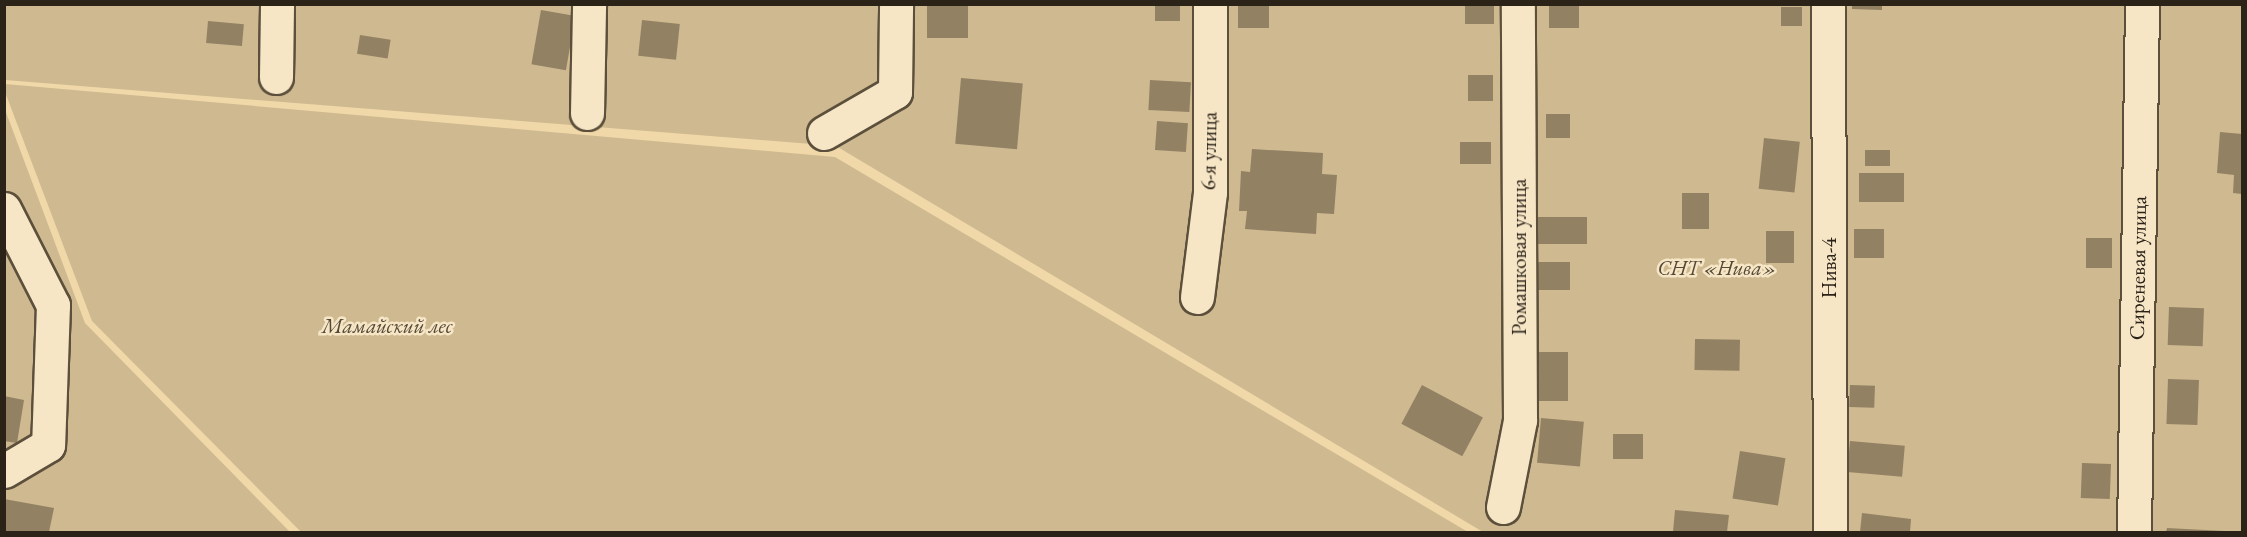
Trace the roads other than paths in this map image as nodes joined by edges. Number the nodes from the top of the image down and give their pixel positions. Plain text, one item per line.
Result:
1 (277, 4) edge
2 (589, 4) edge
3 (896, 4) edge
4 (1210, 4) edge
5 (1518, 4) edge
6 (1828, 4) edge
7 (2142, 4) edge
8 (276, 77) dead end
9 (587, 113) dead end
10 (824, 133) dead end
11 (4, 208) edge
12 (1197, 297) dead end
13 (4, 471) edge
14 (1503, 507) dead end
15 (1830, 532) edge
16 (2134, 532) edge

1 - 8 street
2 - 9 street
3 - 10 street
4 - 12 street, 6-я улица
5 - 14 street, Ромашковая улица
6 - 15 street, Нива-4
7 - 16 street, Сиреневая улица
11 - 13 street

